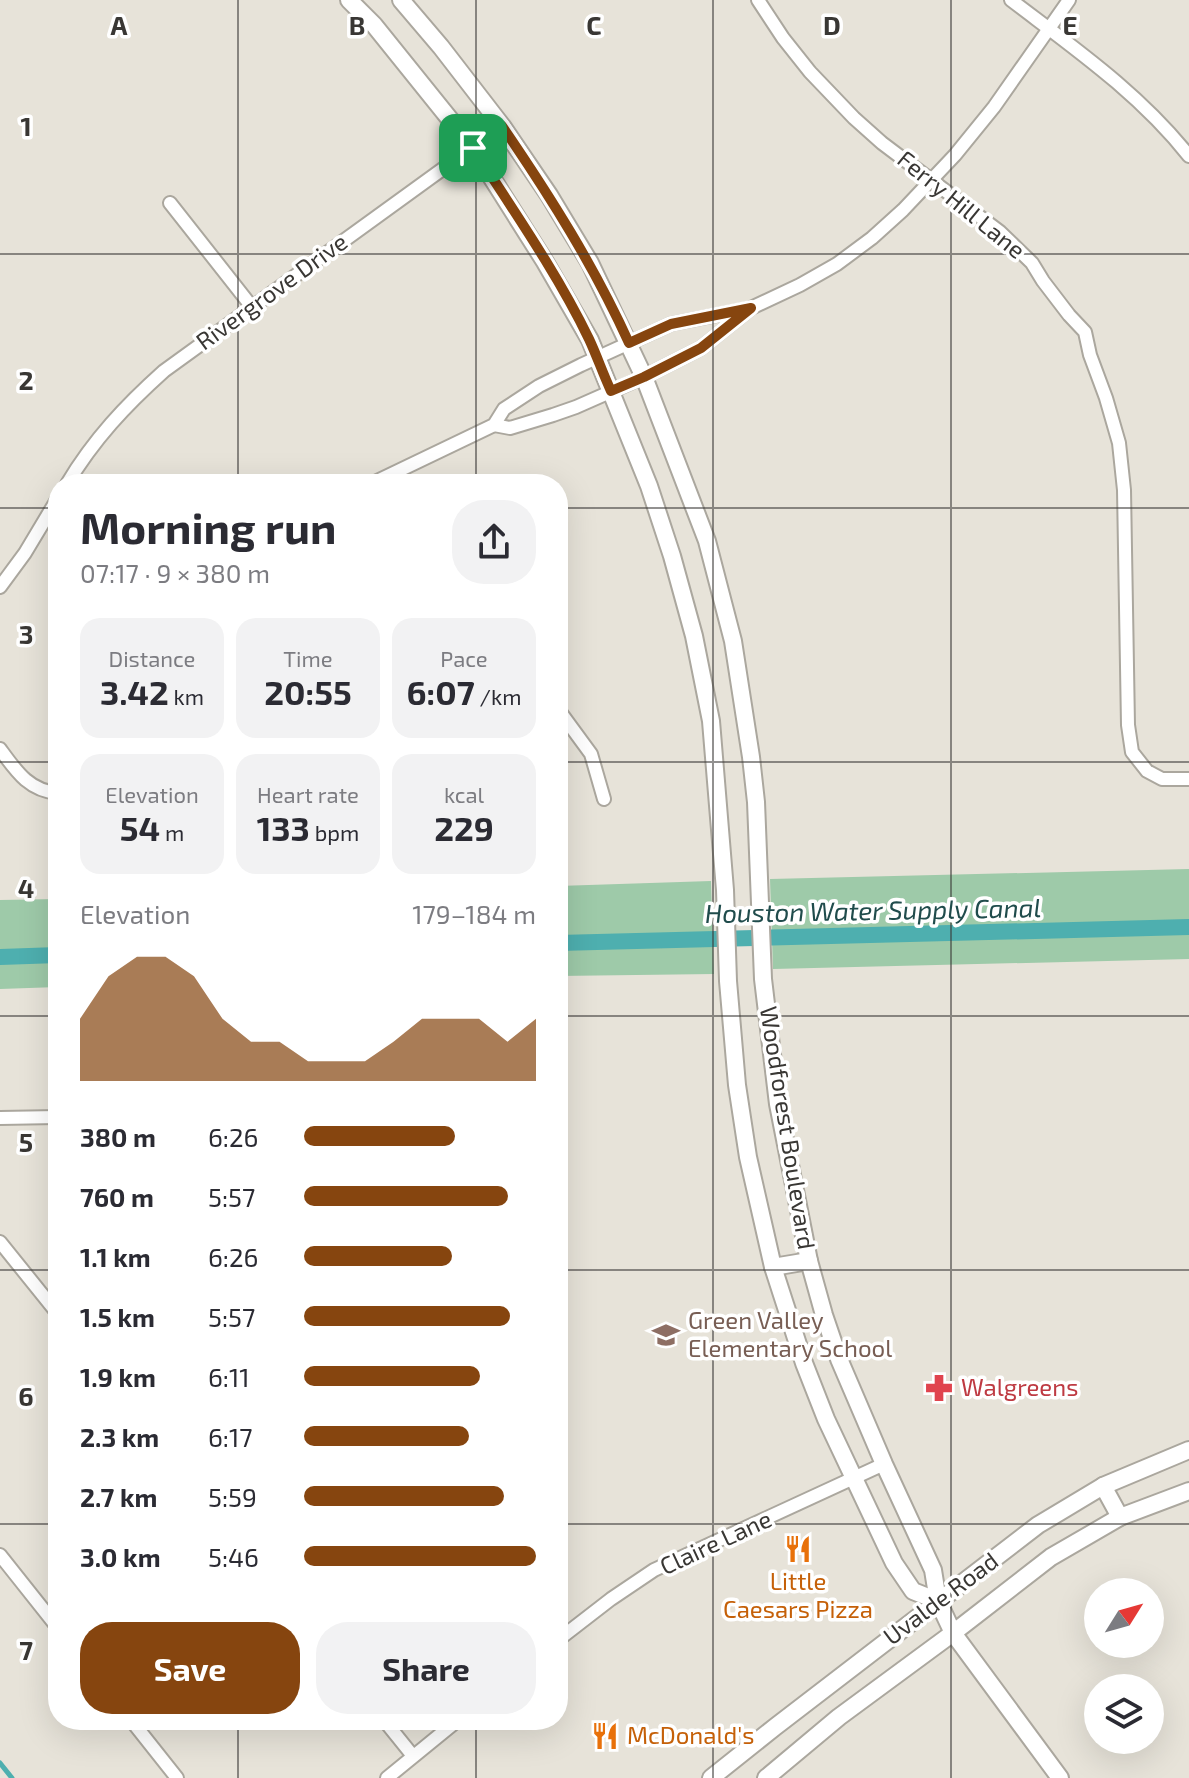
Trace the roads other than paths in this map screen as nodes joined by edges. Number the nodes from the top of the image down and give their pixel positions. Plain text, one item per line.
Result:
1 (349, 0) edge
2 (401, 0) edge
3 (758, 0) edge
4 (1011, 0) edge
5 (1069, 0) edge
6 (1050, 29) junction
7 (502, 126) junction
8 (473, 148) junction
9 (1189, 156) edge
10 (932, 180) junction
11 (170, 203) dead end
12 (252, 307) junction
13 (751, 308) junction
14 (629, 343) junction
15 (597, 358) junction
16 (644, 377) junction
17 (611, 391) junction
18 (494, 425) junction
19 (73, 474) edge
20 (400, 474) edge
21 (48, 515) edge
22 (0, 587) edge
23 (568, 723) edge
24 (0, 749) edge
25 (1189, 779) edge
26 (48, 791) edge
27 (604, 799) dead end
28 (48, 1117) edge
29 (0, 1118) edge
30 (0, 1242) edge
31 (809, 1261) junction
32 (773, 1267) junction
33 (48, 1302) edge
34 (1189, 1450) edge
35 (884, 1464) junction
36 (853, 1479) junction
37 (1103, 1486) junction
38 (1189, 1491) edge
39 (1120, 1517) junction
40 (0, 1555) edge
41 (938, 1601) junction
42 (48, 1615) edge
43 (568, 1631) edge
44 (953, 1633) junction
45 (139, 1730) edge
46 (392, 1730) edge
47 (446, 1730) edge
48 (413, 1756) junction
49 (713, 1777) edge
50 (177, 1778) edge
51 (387, 1778) edge
52 (766, 1778) edge
53 (1060, 1778) edge

1 - 8 main road, Woodforest Boulevard
2 - 7 main road, Woodforest Boulevard
3 - 10 street, Ferry Hill Lane
4 - 6 street
5 - 6 street
6 - 9 street
6 - 10 street
7 - 8 street, Rivergrove Drive
7 - 14 main road, Woodforest Boulevard
8 - 12 street, Rivergrove Drive
8 - 15 main road, Woodforest Boulevard
10 - 13 street
10 - 25 street, Ferry Hill Lane
11 - 12 street
12 - 19 street, Rivergrove Drive
13 - 14 street
13 - 16 street
14 - 15 street
14 - 16 main road, Woodforest Boulevard
15 - 17 main road, Woodforest Boulevard
15 - 18 street
16 - 17 street
16 - 31 main road, Woodforest Boulevard
17 - 18 street
17 - 32 main road, Woodforest Boulevard
18 - 20 street
21 - 22 street
23 - 27 street
24 - 26 street
28 - 29 street
30 - 33 street
31 - 32 main road
31 - 35 main road, Woodforest Boulevard
32 - 36 main road, Woodforest Boulevard
34 - 37 main road, Uvalde Road
35 - 36 street, Claire Lane
35 - 41 main road, Woodforest Boulevard
36 - 41 main road, Woodforest Boulevard
36 - 43 street, Claire Lane
37 - 39 main road
37 - 41 main road, Uvalde Road
38 - 39 main road, Uvalde Road
39 - 44 main road, Uvalde Road
40 - 42 street
41 - 44 main road, Woodforest Boulevard
41 - 49 main road, Uvalde Road
44 - 52 main road, Uvalde Road
44 - 53 main road, Woodforest Boulevard
45 - 50 street
46 - 48 street
47 - 48 street
48 - 51 street

